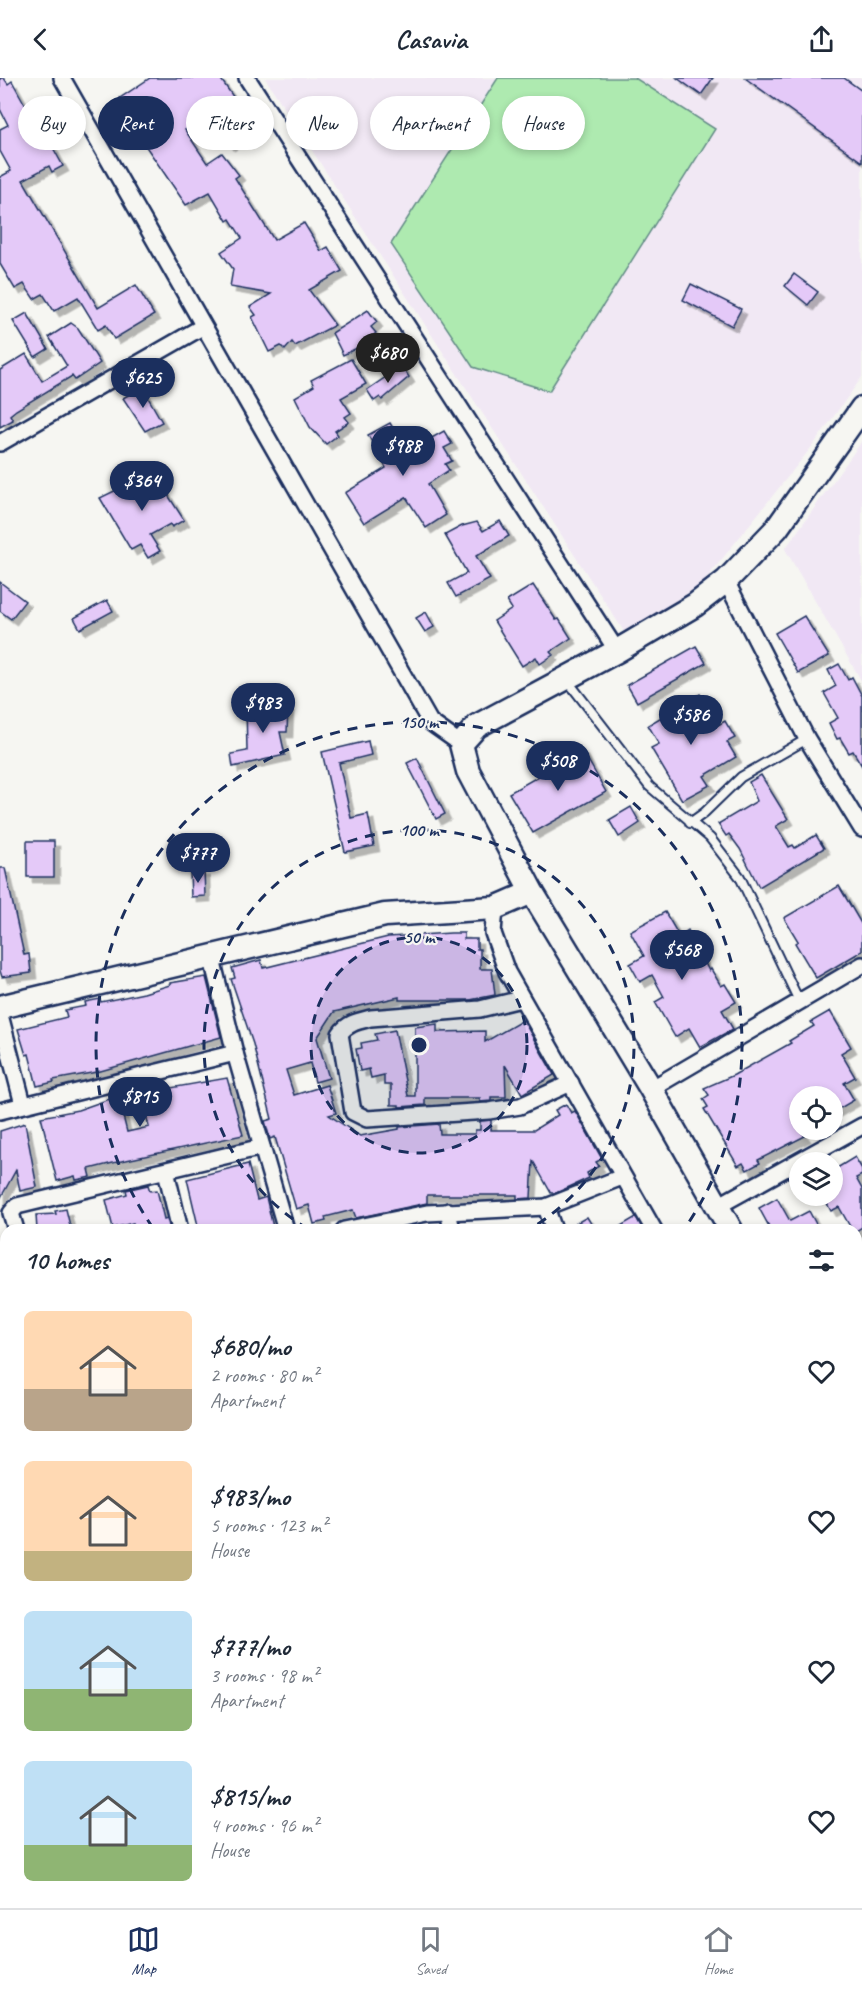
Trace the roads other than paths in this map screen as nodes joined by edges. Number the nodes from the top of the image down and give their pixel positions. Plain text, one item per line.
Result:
1 (62, 78) edge
2 (247, 78) edge
3 (202, 327) junction
4 (862, 408) edge
5 (0, 443) edge
6 (726, 581) junction
7 (617, 651) junction
8 (566, 679) junction
9 (807, 739) junction
10 (461, 744) junction
11 (690, 823) junction
12 (862, 829) edge
13 (532, 892) junction
14 (495, 908) junction
15 (211, 955) junction
16 (862, 965) edge
17 (521, 999) junction
18 (799, 1001) junction
19 (0, 1007) edge
20 (0, 1015) edge
21 (235, 1053) junction
22 (570, 1083) junction
23 (651, 1089) junction
24 (22, 1104) junction
25 (0, 1111) edge
26 (862, 1126) edge
27 (262, 1147) junction
28 (166, 1170) junction
29 (622, 1177) junction
30 (718, 1206) junction
31 (546, 1207) junction
32 (448, 1211) junction
33 (14, 1224) edge
34 (179, 1224) edge
35 (284, 1224) edge
36 (370, 1224) edge
37 (451, 1224) edge
38 (552, 1224) edge
39 (650, 1224) edge
40 (728, 1224) edge

1 - 3 street
2 - 7 street
3 - 5 street
3 - 10 street
4 - 6 street
6 - 7 street
6 - 9 street
7 - 8 street
8 - 10 street
8 - 11 lane
9 - 11 lane
9 - 12 street
10 - 13 street
11 - 18 lane
13 - 14 street
13 - 23 street
14 - 15 street
14 - 17 street
15 - 19 street
15 - 21 street
16 - 18 street
17 - 22 street
17 - 22 street
18 - 23 street
20 - 24 street
21 - 24 street
21 - 27 street
22 - 29 street
23 - 30 street
24 - 25 street
26 - 30 street
27 - 28 street
27 - 35 street
28 - 33 street
28 - 34 street
29 - 31 street
29 - 39 street
30 - 40 street
31 - 32 street
31 - 38 street
32 - 36 street
32 - 37 street

